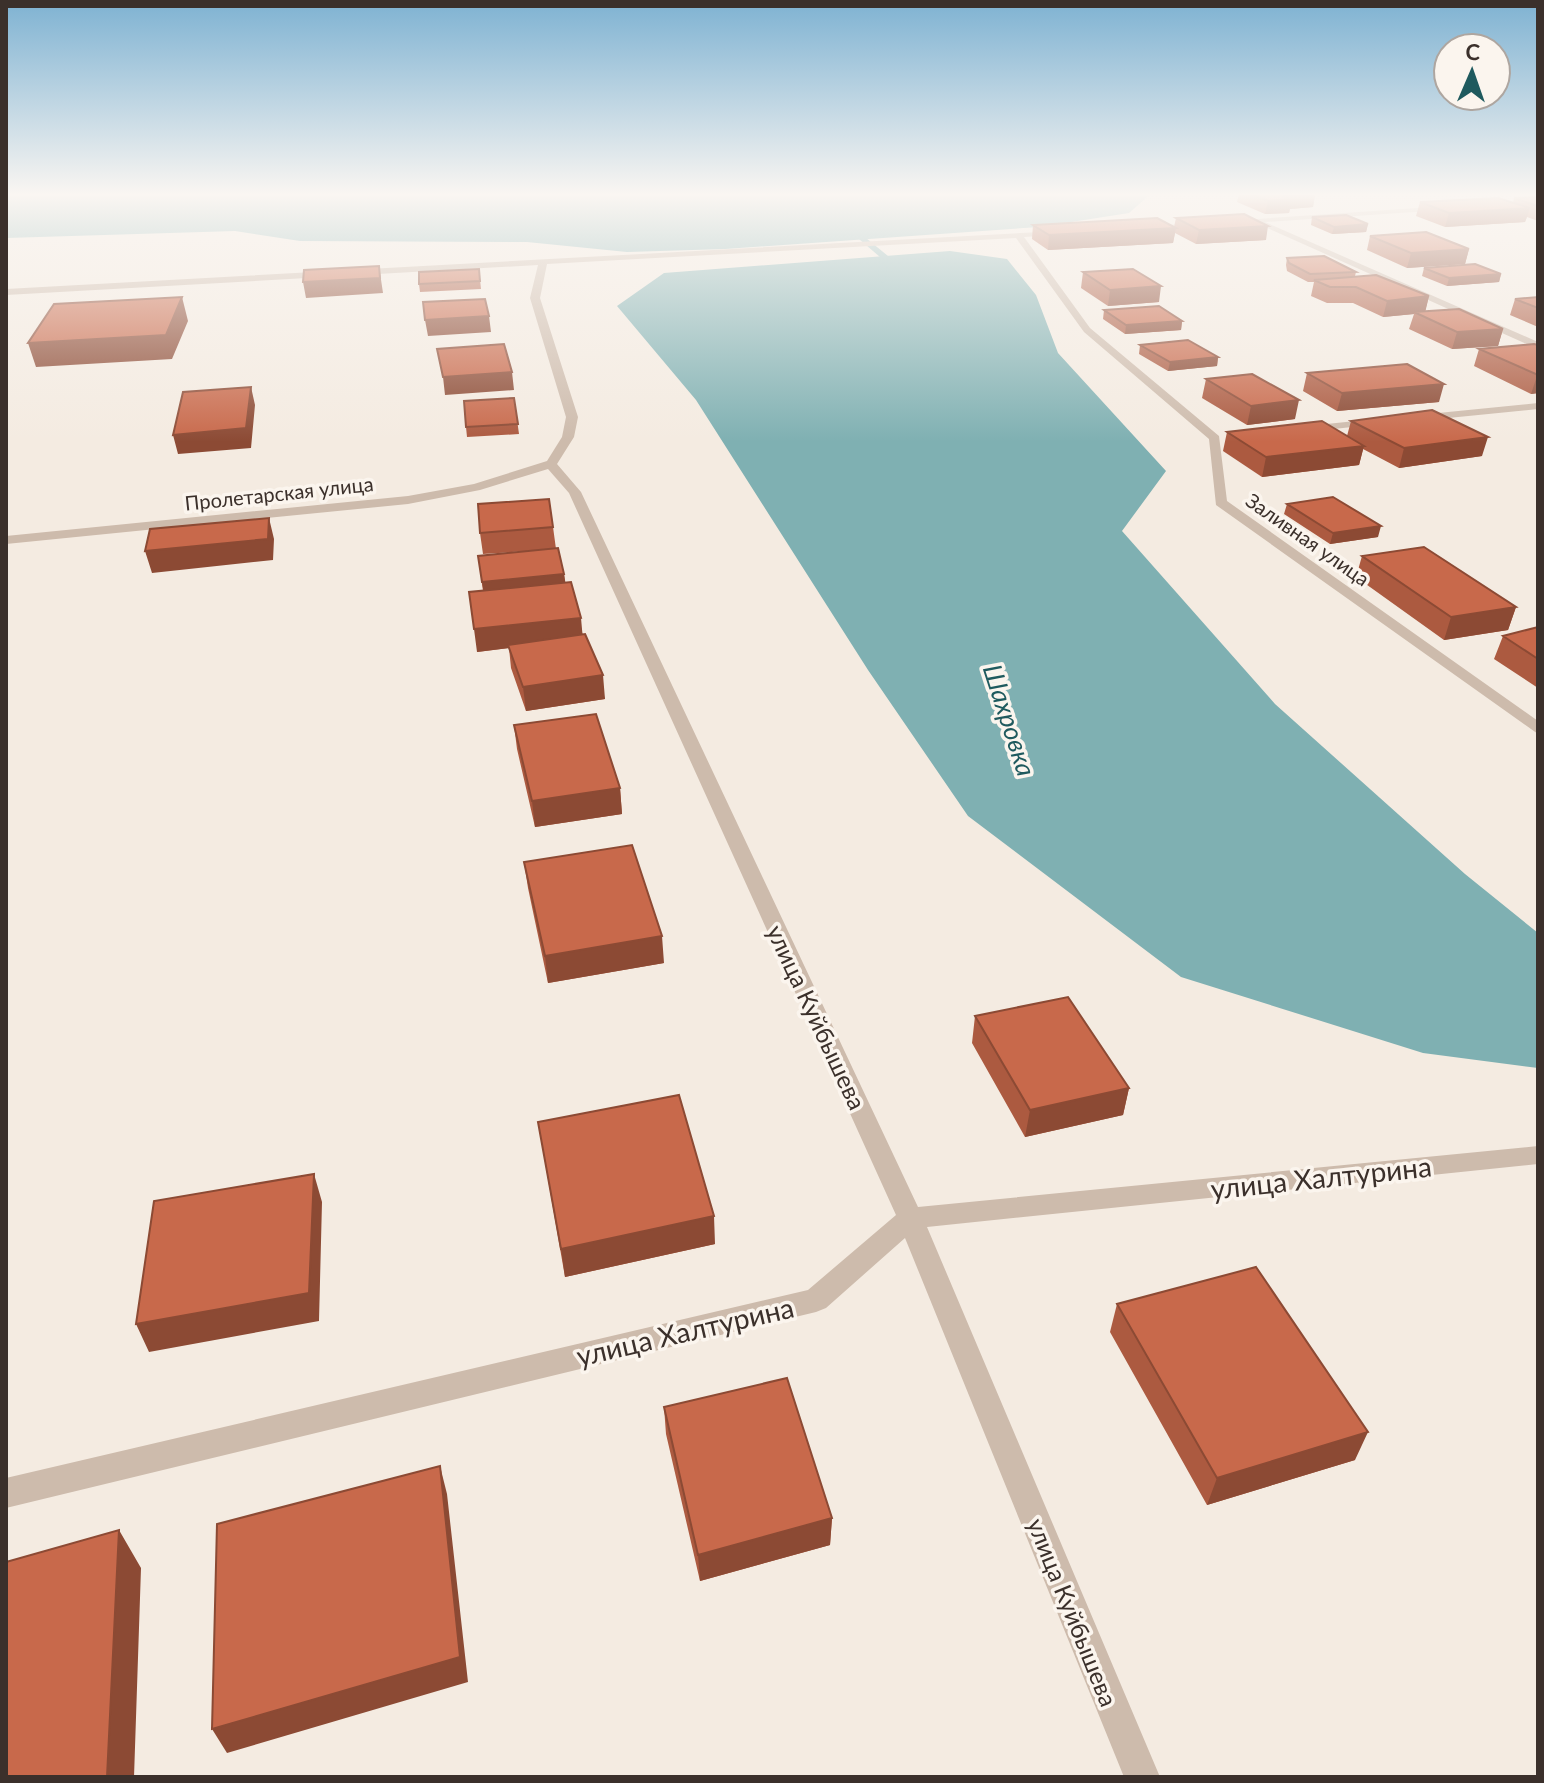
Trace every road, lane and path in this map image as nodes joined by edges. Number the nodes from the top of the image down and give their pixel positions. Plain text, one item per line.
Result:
1 (298, 276) edge
2 (540, 276) edge
3 (1048, 276) edge
4 (1381, 276) edge
5 (6, 292) edge
6 (1538, 346) edge
7 (1538, 406) edge
8 (1400, 420) edge
9 (1384, 422) edge
10 (1292, 431) edge
11 (1231, 437) edge
12 (1215, 438) junction
13 (551, 464) junction
14 (6, 540) edge
15 (1538, 729) edge
16 (1538, 1155) edge
17 (910, 1218) junction
18 (6, 1493) edge
19 (1142, 1777) edge

1 - 5 street
2 - 13 street
3 - 12 street
4 - 6 street
7 - 8 street
9 - 10 street
11 - 12 street
12 - 15 street, Заливная улица
13 - 14 street, Пролетарская улица
13 - 17 street, улица Куйбышева
16 - 17 street, улица Халтурина
17 - 18 street, улица Халтурина
17 - 19 street, улица Куйбышева

